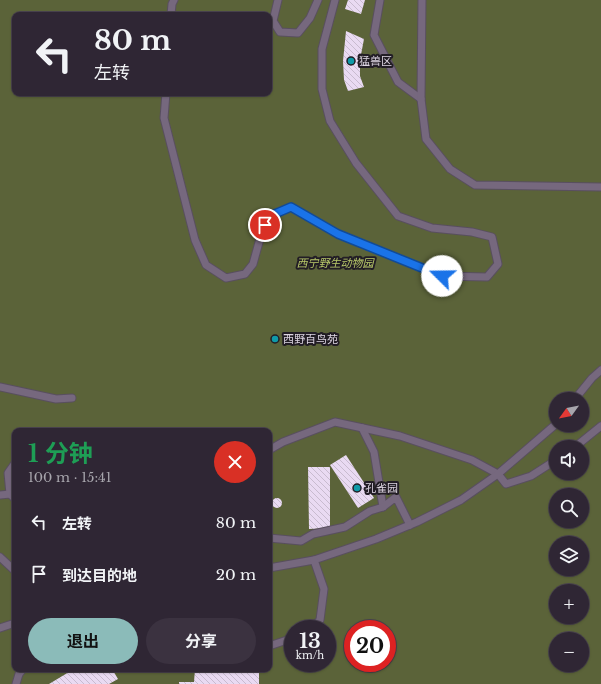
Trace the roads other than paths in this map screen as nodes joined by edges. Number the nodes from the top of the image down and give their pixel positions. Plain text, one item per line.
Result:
1 (174, 0) edge
2 (278, 0) edge
3 (318, 0) edge
4 (335, 0) edge
5 (380, 0) edge
6 (422, 0) edge
7 (171, 12) edge
8 (166, 96) edge
9 (421, 99) junction
10 (601, 187) edge
11 (601, 370) edge
12 (0, 387) edge
13 (581, 392) edge
14 (72, 398) dead end
15 (601, 426) edge
16 (362, 428) junction
17 (549, 430) edge
18 (584, 440) edge
19 (272, 448) edge
20 (549, 464) edge
21 (12, 467) edge
22 (498, 474) junction
23 (0, 495) edge
24 (12, 496) edge
25 (383, 507) junction
26 (410, 525) junction
27 (272, 538) edge
28 (0, 557) edge
29 (314, 560) junction
30 (272, 567) edge
31 (12, 568) edge
32 (320, 620) edge
33 (12, 624) edge
34 (0, 628) edge
35 (284, 641) edge
36 (272, 645) edge
37 (21, 672) edge
38 (16, 684) edge

1 - 7 lane
2 - 3 lane
4 - 8 lane
5 - 9 lane
6 - 9 lane
9 - 10 lane
11 - 13 lane
12 - 14 lane
15 - 18 lane
16 - 19 lane
16 - 22 lane
16 - 25 lane
17 - 22 lane
20 - 22 lane
21 - 24 lane
22 - 26 lane
23 - 24 lane
25 - 26 lane
25 - 27 lane
26 - 29 lane
28 - 31 lane
29 - 30 lane
29 - 32 lane
33 - 34 lane
35 - 36 lane
37 - 38 lane

